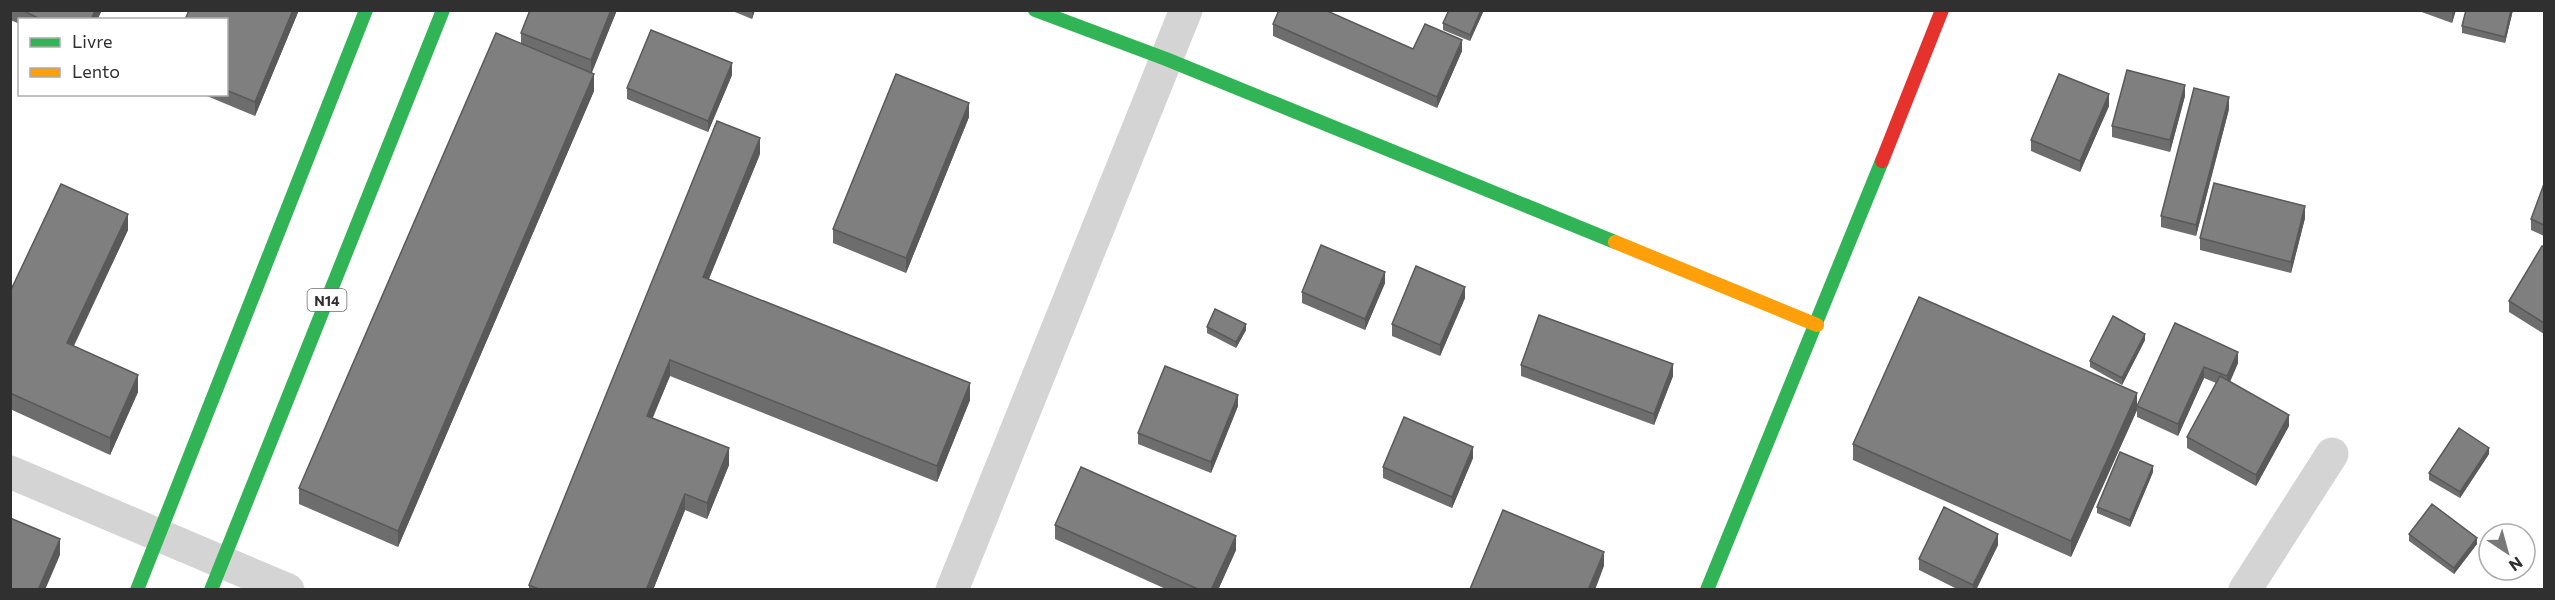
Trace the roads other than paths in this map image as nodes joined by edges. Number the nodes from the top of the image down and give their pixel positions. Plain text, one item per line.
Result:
1 (366, 10) edge
2 (443, 10) edge
3 (1035, 10) edge
4 (1186, 10) edge
5 (1942, 10) edge
6 (1166, 60) junction
7 (1817, 325) junction
8 (2332, 454) dead end
9 (10, 472) edge
10 (159, 536) junction
11 (217, 575) edge
12 (137, 590) edge
13 (288, 590) edge
14 (952, 590) edge
15 (1707, 590) edge
16 (2245, 590) edge

1 - 10 street
2 - 11 street, N14
3 - 6 street
4 - 6 street
5 - 7 street
6 - 7 street
6 - 14 street
7 - 15 street
8 - 16 street
9 - 10 street
10 - 11 street
10 - 12 street
11 - 13 street

